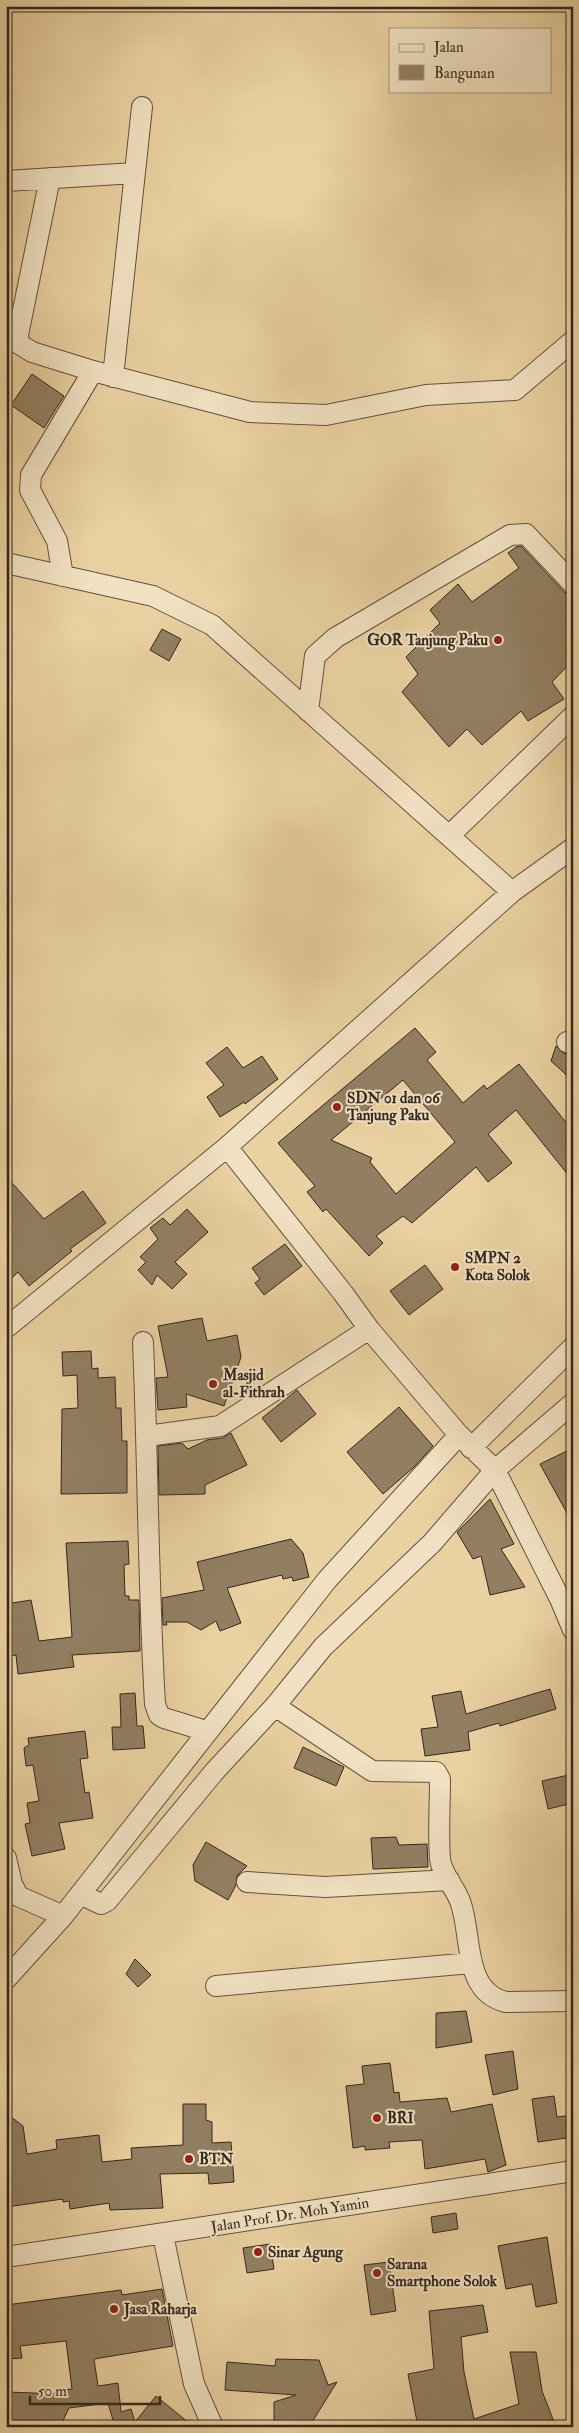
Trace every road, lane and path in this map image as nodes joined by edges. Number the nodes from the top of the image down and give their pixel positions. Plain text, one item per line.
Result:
1 (142, 107) dead end
2 (135, 173) junction
3 (50, 178) junction
4 (6, 180) edge
5 (573, 341) edge
6 (93, 371) junction
7 (113, 377) junction
8 (6, 563) edge
9 (62, 576) junction
10 (573, 584) edge
11 (308, 711) junction
12 (573, 716) edge
13 (449, 836) junction
14 (573, 848) edge
15 (512, 892) junction
16 (228, 1148) junction
17 (6, 1328) edge
18 (369, 1329) junction
19 (143, 1342) dead end
20 (573, 1347) edge
21 (573, 1403) edge
22 (147, 1436) junction
23 (465, 1441) junction
24 (495, 1470) junction
25 (573, 1630) edge
26 (275, 1706) junction
27 (206, 1731) junction
28 (6, 1858) edge
29 (449, 1880) junction
30 (247, 1882) dead end
31 (80, 1894) junction
32 (63, 1916) junction
33 (471, 1963) junction
34 (6, 1979) edge
35 (216, 1986) dead end
36 (573, 2001) edge
37 (573, 2172) edge
38 (163, 2235) junction
39 (6, 2257) edge
40 (213, 2427) edge

1 - 2 street
2 - 3 street
2 - 7 street
3 - 4 street
3 - 6 street
5 - 7 street
6 - 7 street
6 - 9 street
8 - 9 street
9 - 11 street
10 - 11 street
11 - 13 street
12 - 13 street
13 - 15 street
14 - 15 street
15 - 16 street
16 - 17 street
16 - 18 street
18 - 22 street
18 - 23 street
19 - 22 street
20 - 23 street
21 - 24 street
22 - 27 street
23 - 24 street
23 - 27 street
24 - 25 street
24 - 26 street
26 - 29 street
26 - 31 street
27 - 31 street
28 - 32 street
29 - 30 street
29 - 33 street
31 - 32 street
32 - 34 street
33 - 35 street
33 - 36 street
37 - 38 street, Jalan Prof. Dr. Moh Yamin
38 - 39 street, Jalan Prof. Dr. Moh Yamin
38 - 40 street

